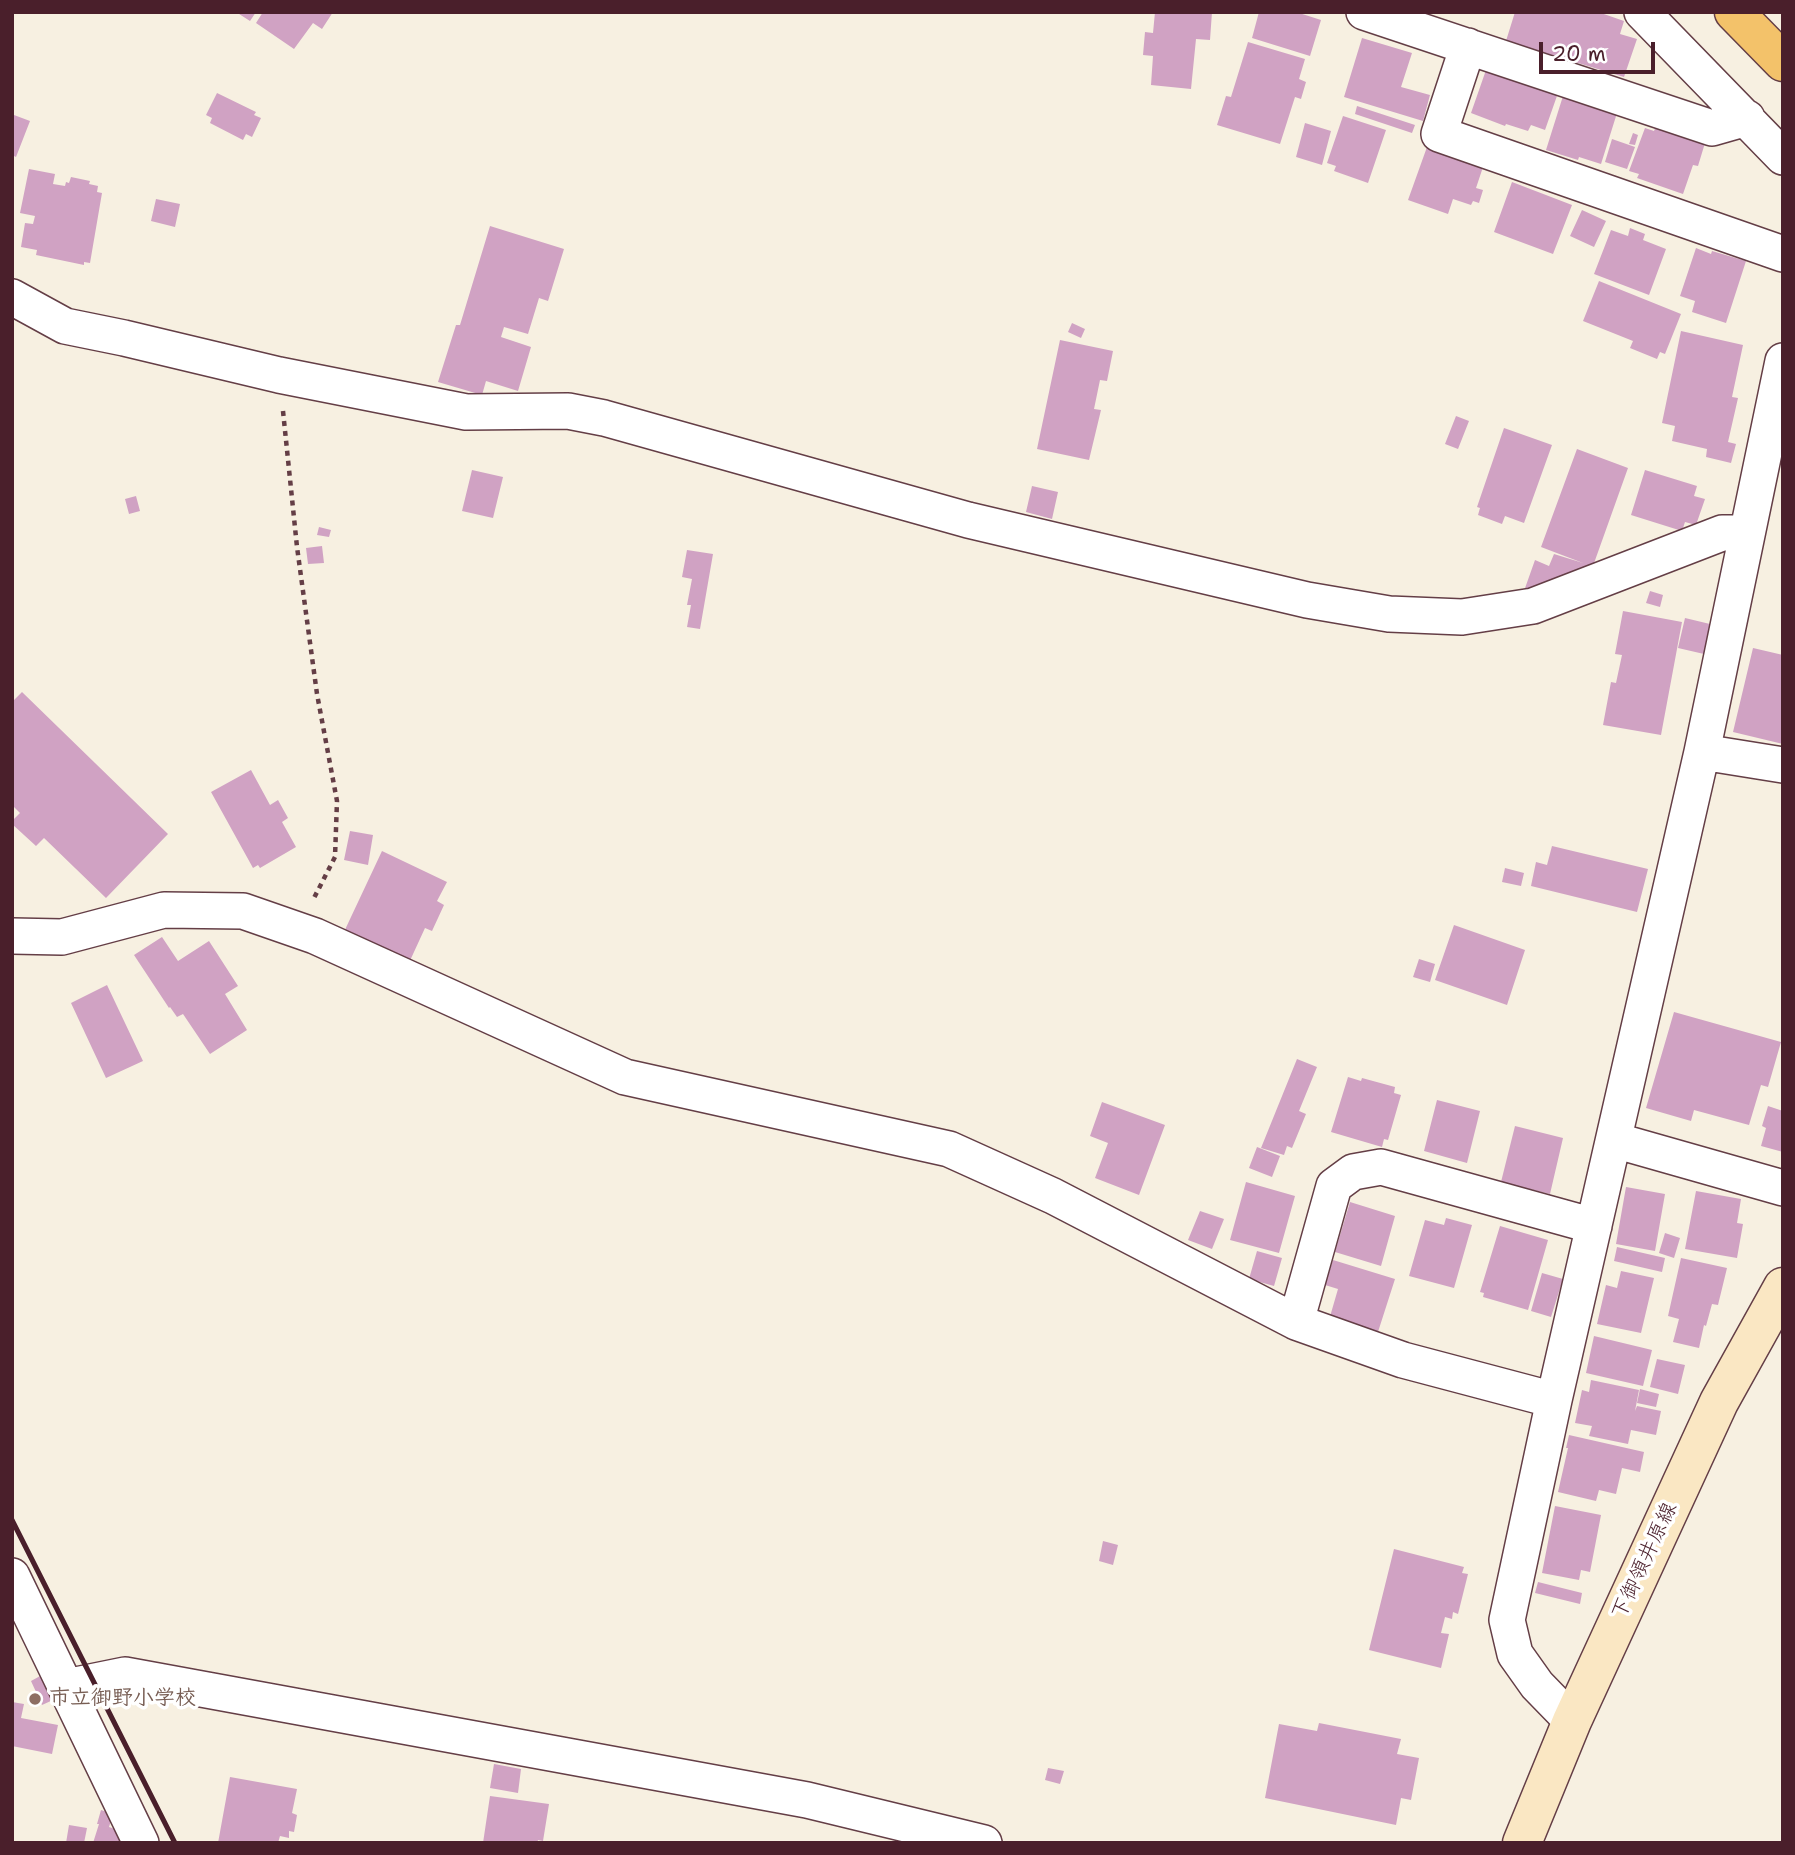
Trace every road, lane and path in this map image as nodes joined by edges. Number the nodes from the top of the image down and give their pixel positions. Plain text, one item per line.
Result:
1 (1364, 12) edge
2 (1642, 12) edge
3 (1734, 12) edge
4 (1468, 46) junction
5 (1783, 62) edge
6 (1747, 118) junction
7 (1783, 157) edge
8 (1783, 254) edge
9 (12, 297) edge
10 (1783, 361) edge
11 (279, 375) junction
12 (1747, 533) junction
13 (1702, 752) junction
14 (1783, 765) edge
15 (299, 930) junction
16 (12, 936) edge
17 (1614, 1140) junction
18 (1783, 1188) edge
19 (1594, 1226) junction
20 (1783, 1287) edge
21 (1296, 1322) junction
22 (1554, 1401) junction
23 (12, 1576) edge
24 (66, 1686) junction
25 (1572, 1721) junction
26 (141, 1843) edge
27 (984, 1843) edge
28 (1522, 1843) edge

1 - 4 street
2 - 6 street
3 - 5 highway
4 - 6 street
4 - 8 street
6 - 7 street
9 - 11 street
10 - 12 street
11 - 12 street
11 - 15 path
12 - 13 street
13 - 14 street
13 - 17 street
15 - 16 street
15 - 21 street
17 - 18 street
17 - 19 street
19 - 21 street
19 - 22 street
20 - 25 main road, 下御領井原線
21 - 22 street
22 - 25 street
23 - 24 street
24 - 26 street
24 - 27 street
25 - 28 main road, 下御領井原線

